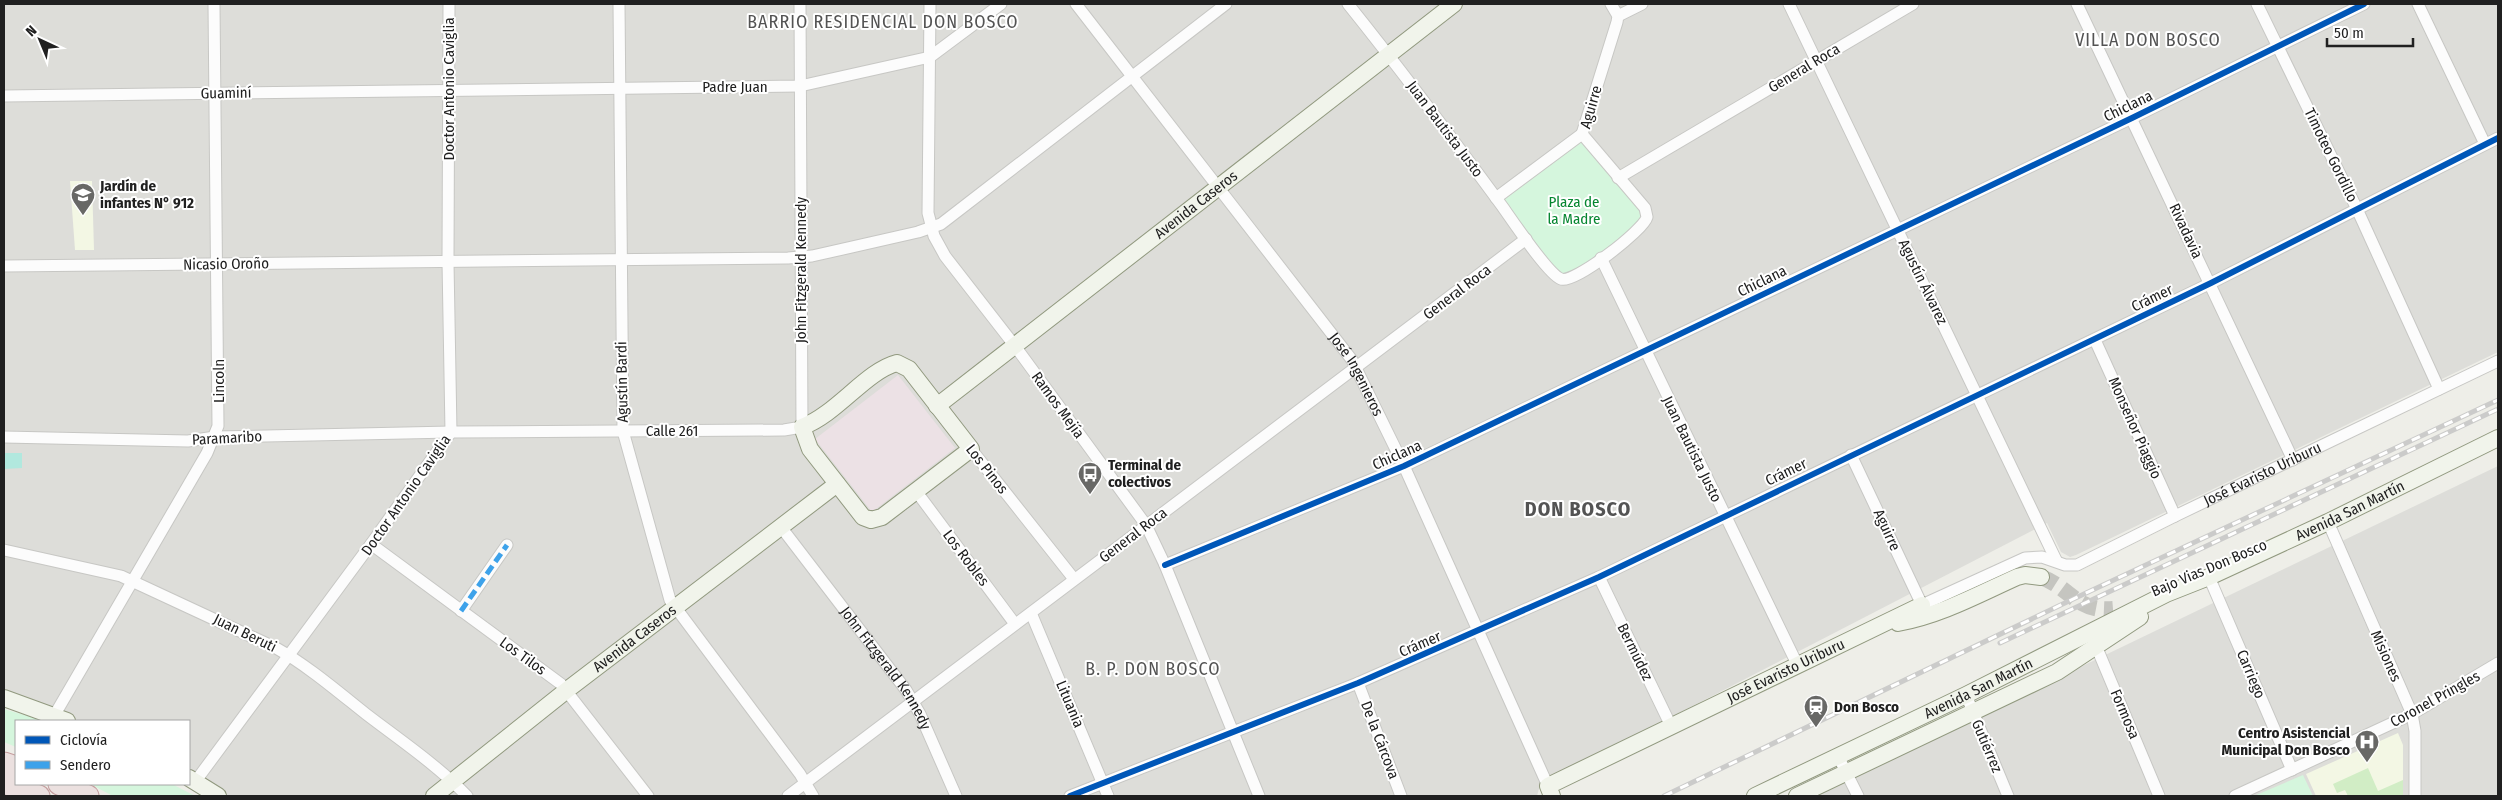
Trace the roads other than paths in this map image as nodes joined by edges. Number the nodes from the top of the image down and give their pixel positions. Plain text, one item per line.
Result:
1 (214, 4) edge
2 (449, 4) edge
3 (619, 4) edge
4 (800, 4) edge
5 (930, 4) edge
6 (1000, 4) edge
7 (1076, 4) edge
8 (1226, 4) edge
9 (1348, 4) edge
10 (1454, 4) edge
11 (1611, 4) edge
12 (1642, 4) edge
13 (1790, 4) edge
14 (1913, 4) edge
15 (2077, 4) edge
16 (2257, 4) edge
17 (2364, 4) edge
18 (2418, 4) edge
19 (1618, 16) junction
20 (2278, 46) junction
21 (1389, 55) junction
22 (930, 57) junction
23 (1817, 61) junction
24 (1132, 76) junction
25 (800, 86) junction
26 (620, 87) junction
27 (448, 89) junction
28 (213, 93) junction
29 (4, 96) edge
30 (2132, 118) junction
31 (1582, 134) junction
32 (2498, 138) edge
33 (2485, 144) junction
34 (1618, 178) junction
35 (1219, 186) junction
36 (1496, 198) junction
37 (2357, 210) junction
38 (931, 228) junction
39 (1898, 229) junction
40 (1526, 239) junction
41 (801, 257) junction
42 (1602, 258) junction
43 (620, 261) junction
44 (448, 262) junction
45 (218, 264) junction
46 (4, 266) edge
47 (2211, 283) junction
48 (2095, 340) junction
49 (1014, 346) junction
50 (1645, 352) junction
51 (2498, 361) edge
52 (1357, 368) junction
53 (2439, 389) junction
54 (1977, 395) junction
55 (937, 406) junction
56 (802, 427) junction
57 (623, 431) junction
58 (451, 432) junction
59 (4, 437) edge
60 (215, 437) junction
61 (2498, 438) edge
62 (971, 449) junction
63 (1851, 455) junction
64 (2293, 460) junction
65 (1404, 466) junction
66 (837, 484) junction
67 (916, 491) junction
68 (1724, 515) junction
69 (2175, 516) junction
70 (2328, 522) junction
71 (1146, 525) junction
72 (781, 527) junction
73 (2306, 532) junction
74 (2043, 537) junction
75 (371, 544) junction
76 (507, 545) dead end
77 (4, 550) edge
78 (2025, 558) junction
79 (2056, 560) junction
80 (1165, 566) junction
81 (1599, 577) junction
82 (2041, 577) tunnel mouth
83 (2205, 579) junction
84 (134, 580) junction
85 (1074, 580) junction
86 (1922, 605) junction
87 (675, 608) junction
88 (2113, 608) tunnel mouth
89 (461, 611) junction
90 (1030, 612) junction
91 (1015, 624) junction
92 (1880, 626) junction
93 (1477, 633) junction
94 (2093, 639) junction
95 (289, 655) junction
96 (2498, 663) edge
97 (1798, 666) junction
98 (1358, 683) junction
99 (567, 690) junction
100 (1966, 695) junction
101 (4, 698) edge
102 (913, 702) junction
103 (1973, 712) junction
104 (2412, 714) junction
105 (61, 718) edge
106 (1671, 726) junction
107 (1233, 733) junction
108 (1838, 756) junction
109 (2292, 770) junction
110 (1846, 772) junction
111 (192, 780) edge
112 (453, 782) junction
113 (4, 783) edge
114 (806, 783) junction
115 (1103, 784) junction
116 (61, 785) edge
117 (1550, 791) edge
118 (39, 796) edge
119 (88, 796) edge
120 (218, 796) edge
121 (434, 796) edge
122 (467, 796) edge
123 (648, 796) edge
124 (788, 796) edge
125 (813, 796) edge
126 (956, 796) edge
127 (1070, 796) edge
128 (1108, 796) edge
129 (1259, 796) edge
130 (1401, 796) edge
131 (1754, 796) edge
132 (1797, 796) edge
133 (1858, 796) edge
134 (2008, 796) edge
135 (2159, 796) edge
136 (2235, 796) edge
137 (2415, 796) edge

1 - 28 street, Lincoln
2 - 27 street, Doctor Antonio Caviglia
3 - 26 street, Agustín Bardi
4 - 25 street, John Fitzgerald Kennedy
5 - 22 street, Ramos Mejía
6 - 22 street, Padre Juan
7 - 24 street, José Ingenieros
8 - 24 street, Nicasio Oroño
9 - 21 street, Juan Bautista Justo
10 - 21 street, Avenida Caseros
11 - 19 street
12 - 19 street
13 - 23 street, Agustín Álvarez
14 - 23 street, General Roca
15 - 30 street, Rivadavia
16 - 20 street, Timoteo Gordillo
17 - 20 street, Chiclana
18 - 33 street
19 - 31 street, Aguirre
20 - 30 street, Chiclana
20 - 37 street, Timoteo Gordillo
21 - 35 street, Avenida Caseros
21 - 36 street, Juan Bautista Justo
22 - 25 street, Padre Juan
22 - 38 street, Ramos Mejía
23 - 34 street, General Roca
23 - 39 street, Agustín Álvarez
24 - 35 street, José Ingenieros
24 - 38 street, Nicasio Oroño
25 - 26 street, Padre Juan
25 - 41 street, John Fitzgerald Kennedy
26 - 27 street, Padre Juan
26 - 43 street, Agustín Bardi
27 - 28 street, Guaminí
27 - 44 street, Doctor Antonio Caviglia
28 - 29 street, Guaminí
28 - 45 street, Lincoln
30 - 39 street, Chiclana
30 - 47 street, Rivadavia
31 - 34 street, Aguirre
31 - 36 street
32 - 33 street, Crámer
33 - 37 street, Crámer
34 - 42 street, Aguirre
35 - 49 street, Avenida Caseros
35 - 52 street, José Ingenieros
36 - 40 street, Juan Bautista Justo
37 - 47 street, Crámer
37 - 53 street, Timoteo Gordillo
38 - 41 street, Nicasio Oroño
38 - 49 street, Ramos Mejía
39 - 50 street, Chiclana
39 - 54 street, Agustín Álvarez
40 - 42 street, Juan Bautista Justo
40 - 52 street, General Roca
41 - 43 street, Nicasio Oroño
41 - 56 street, John Fitzgerald Kennedy
42 - 50 street, Juan Bautista Justo
43 - 44 street, Nicasio Oroño
43 - 57 street, Agustín Bardi
44 - 45 street, Nicasio Oroño
44 - 58 street, Doctor Antonio Caviglia
45 - 46 street, Nicasio Oroño
45 - 60 street, Lincoln
47 - 48 street, Crámer
47 - 64 street, Rivadavia
48 - 54 street, Crámer
48 - 69 street, Monseñor Piaggio
49 - 55 street, Avenida Caseros
49 - 71 street, Ramos Mejía
50 - 65 street, Chiclana
50 - 68 street, Juan Bautista Justo
51 - 53 street, José Evaristo Uriburu
52 - 65 street, José Ingenieros
52 - 71 street, General Roca
53 - 64 street, José Evaristo Uriburu
54 - 63 street, Crámer
54 - 74 street, Agustín Álvarez
55 - 56 street, Los Pinos
55 - 62 street, Los Pinos
56 - 57 street, Calle 261
56 - 66 street, John Fitzgerald Kennedy
57 - 58 street, Calle 261
57 - 87 street, Agustín Bardi
58 - 60 street, Paramaribo
58 - 75 street, Doctor Antonio Caviglia
59 - 60 street, Paramaribo
60 - 84 street, Lincoln
61 - 70 street, Avenida San Martín
62 - 67 street
62 - 85 street, Los Pinos
63 - 68 street, Crámer
63 - 86 street, Aguirre
64 - 69 street, José Evaristo Uriburu
65 - 80 street, Chiclana
65 - 93 street, José Ingenieros
66 - 67 street, John Fitzgerald Kennedy
66 - 72 street, Avenida Caseros
67 - 91 street, Los Robles
68 - 81 street, Crámer
68 - 97 street, Juan Bautista Justo
69 - 79 street, José Evaristo Uriburu
70 - 73 street, Avenida San Martín
70 - 104 street, Misiones
71 - 80 street, Ramos Mejía
71 - 85 street, General Roca
72 - 87 street, Avenida Caseros
72 - 102 street, John Fitzgerald Kennedy
73 - 83 street, Avenida San Martín
73 - 88 street, Bajo Vias Don Bosco
74 - 78 street, José Evaristo Uriburu
74 - 79 street, Agustín Álvarez
75 - 89 street, Los Tilos
75 - 95 street, Doctor Antonio Caviglia
76 - 89 street
77 - 84 street, Juan Beruti
78 - 79 street, José Evaristo Uriburu
78 - 86 street, José Evaristo Uriburu
80 - 107 street, Ramos Mejía
81 - 93 street, Crámer
81 - 106 street, Bermúdez
82 - 92 street
83 - 94 street, Avenida San Martín
83 - 109 street, Carriego
84 - 95 street, Juan Beruti
84 - 105 street, Lincoln
85 - 90 street, General Roca
86 - 92 street, José Evaristo Uriburu
87 - 99 street, Avenida Caseros
87 - 114 street, Agustín Bardi
89 - 99 street, Los Tilos
90 - 91 street, General Roca
90 - 115 street, Lituania
91 - 102 street, General Roca
92 - 97 street, José Evaristo Uriburu
93 - 98 street, Crámer
93 - 117 street, José Ingenieros
94 - 100 street, Avenida San Martín
94 - 103 street, Avenida San Martín
94 - 135 street, Formosa
95 - 111 street, Doctor Antonio Caviglia
95 - 112 street, Juan Beruti
96 - 104 street, Coronel Pringles
97 - 106 street, José Evaristo Uriburu
98 - 107 street, Crámer
98 - 130 street, De la Cárcova
99 - 112 street, Avenida Caseros
99 - 123 street, Los Tilos
100 - 103 street, Gutiérrez
100 - 108 street, Avenida San Martín
101 - 105 street
102 - 114 street, General Roca
102 - 126 street, John Fitzgerald Kennedy
103 - 110 street, Avenida San Martín
103 - 134 street, Gutiérrez
104 - 109 street, Coronel Pringles
104 - 137 street, Misiones
106 - 117 street, José Evaristo Uriburu
107 - 115 street, Crámer
107 - 129 street, Ramos Mejía
108 - 110 street
108 - 131 street, Avenida San Martín
109 - 136 street, Coronel Pringles
110 - 132 street, Avenida San Martín
110 - 133 street
111 - 120 street
112 - 121 street, Avenida Caseros
112 - 122 street, Juan Beruti
113 - 118 highway
114 - 124 street, General Roca
114 - 125 street, Agustín Bardi
115 - 127 street, Crámer
115 - 128 street, Lituania
116 - 119 highway

